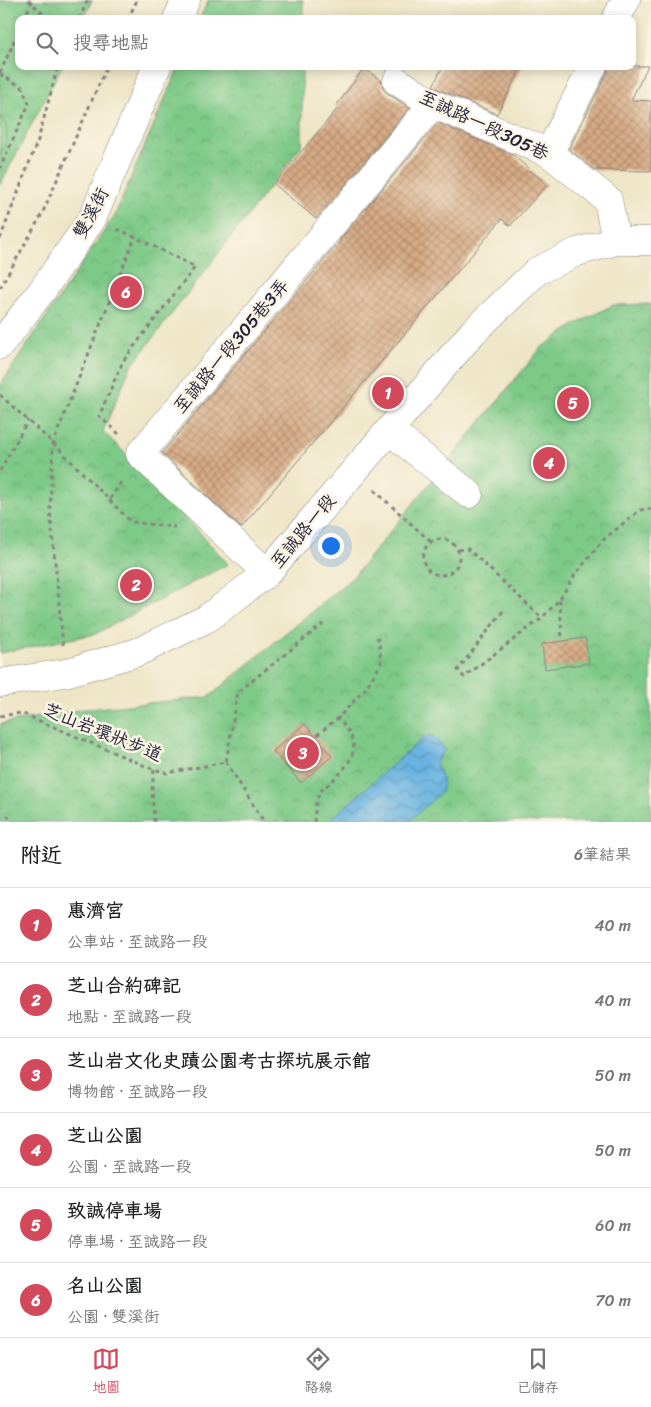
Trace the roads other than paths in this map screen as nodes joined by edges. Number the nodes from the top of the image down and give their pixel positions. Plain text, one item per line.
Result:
1 (186, 0) edge
2 (626, 0) edge
3 (179, 15) edge
4 (618, 15) edge
5 (155, 70) edge
6 (591, 70) edge
7 (397, 81) dead end
8 (433, 104) junction
9 (549, 154) junction
10 (616, 241) junction
11 (651, 241) edge
12 (0, 345) edge
13 (389, 430) junction
14 (469, 494) dead end
15 (267, 573) junction
16 (0, 683) edge

1 - 3 street
2 - 4 street
5 - 12 street, 雙溪街
6 - 9 street
7 - 8 street, 至誠路一段305巷
8 - 9 street, 至誠路一段305巷
8 - 15 street, 至誠路一段305巷3弄
9 - 10 street, 至誠路一段305巷
10 - 11 street, 至誠路一段
10 - 13 street, 至誠路一段
13 - 14 street
13 - 15 street, 至誠路一段
15 - 16 street, 至誠路一段

